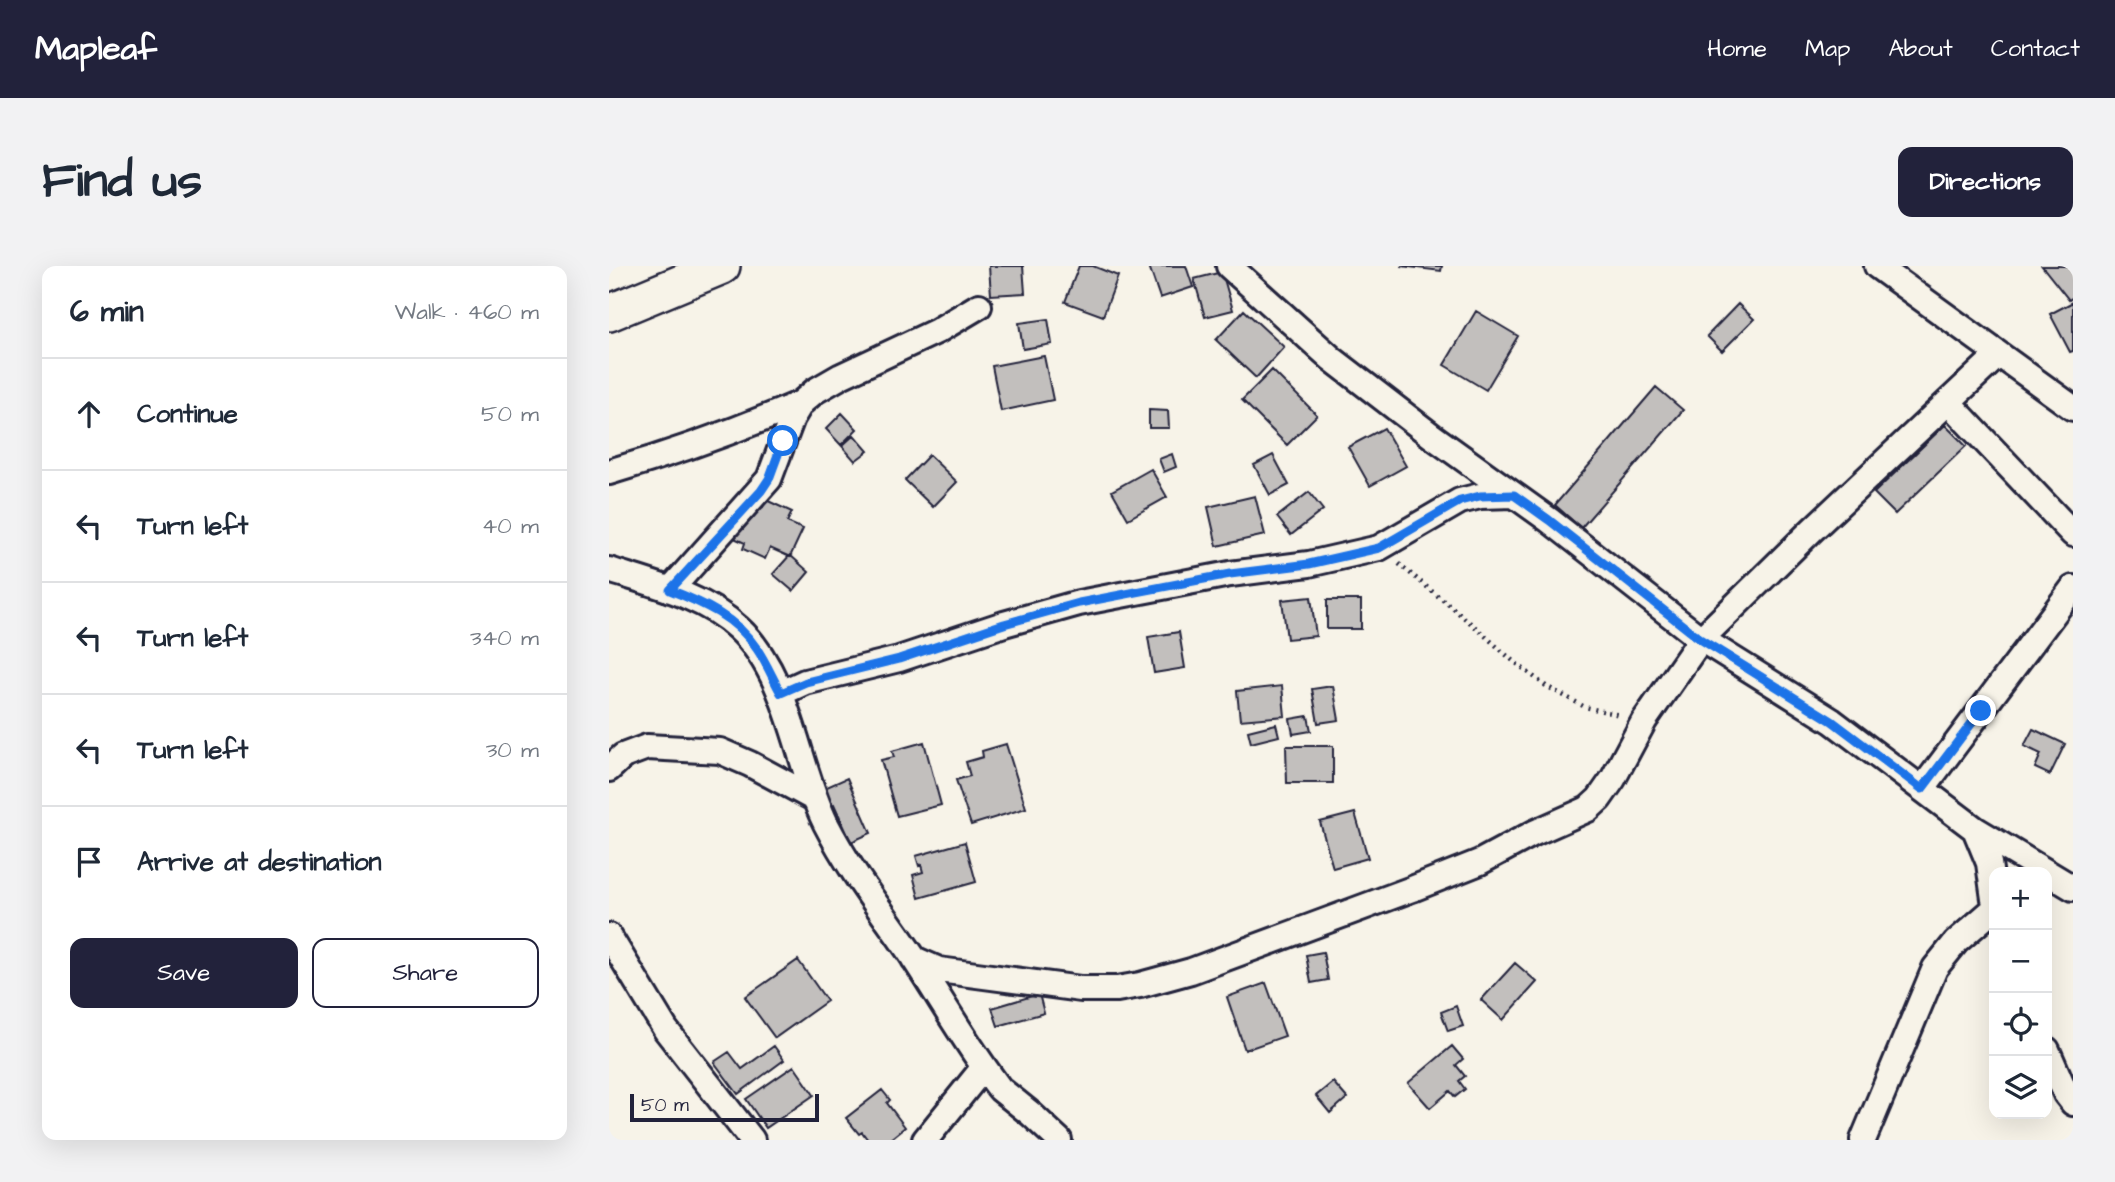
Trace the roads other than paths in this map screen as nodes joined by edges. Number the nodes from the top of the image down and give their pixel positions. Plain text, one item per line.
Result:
1 (722, 266) edge
2 (1229, 266) edge
3 (1877, 266) edge
4 (979, 306) dead end
5 (609, 313) edge
6 (1999, 355) junction
7 (1948, 402) junction
8 (801, 403) junction
9 (2073, 408) edge
10 (609, 472) edge
11 (1514, 495) junction
12 (2073, 534) edge
13 (609, 570) edge
14 (2073, 588) edge
15 (670, 590) junction
16 (1700, 639) junction
17 (781, 693) junction
18 (609, 769) edge
19 (1922, 789) junction
20 (815, 799) junction
21 (1975, 829) junction
22 (1990, 867) edge
23 (2073, 888) edge
24 (1989, 913) edge
25 (609, 936) edge
26 (914, 959) junction
27 (2050, 1056) edge
28 (984, 1067) junction
29 (2073, 1103) edge
30 (752, 1140) edge
31 (925, 1140) edge
32 (1059, 1140) edge
33 (1863, 1140) edge

1 - 5 main road
2 - 11 street
3 - 6 street
4 - 8 street
6 - 7 street
6 - 9 street
7 - 12 street
7 - 16 street
8 - 10 street
8 - 15 street
11 - 16 street
11 - 17 street
13 - 15 street
14 - 19 street
15 - 17 street
16 - 19 street
16 - 26 street
17 - 20 street
18 - 20 street
19 - 21 street
20 - 26 street
21 - 22 street
21 - 23 street
24 - 33 street
25 - 30 street
26 - 28 street
27 - 29 street
28 - 31 street
28 - 32 street

